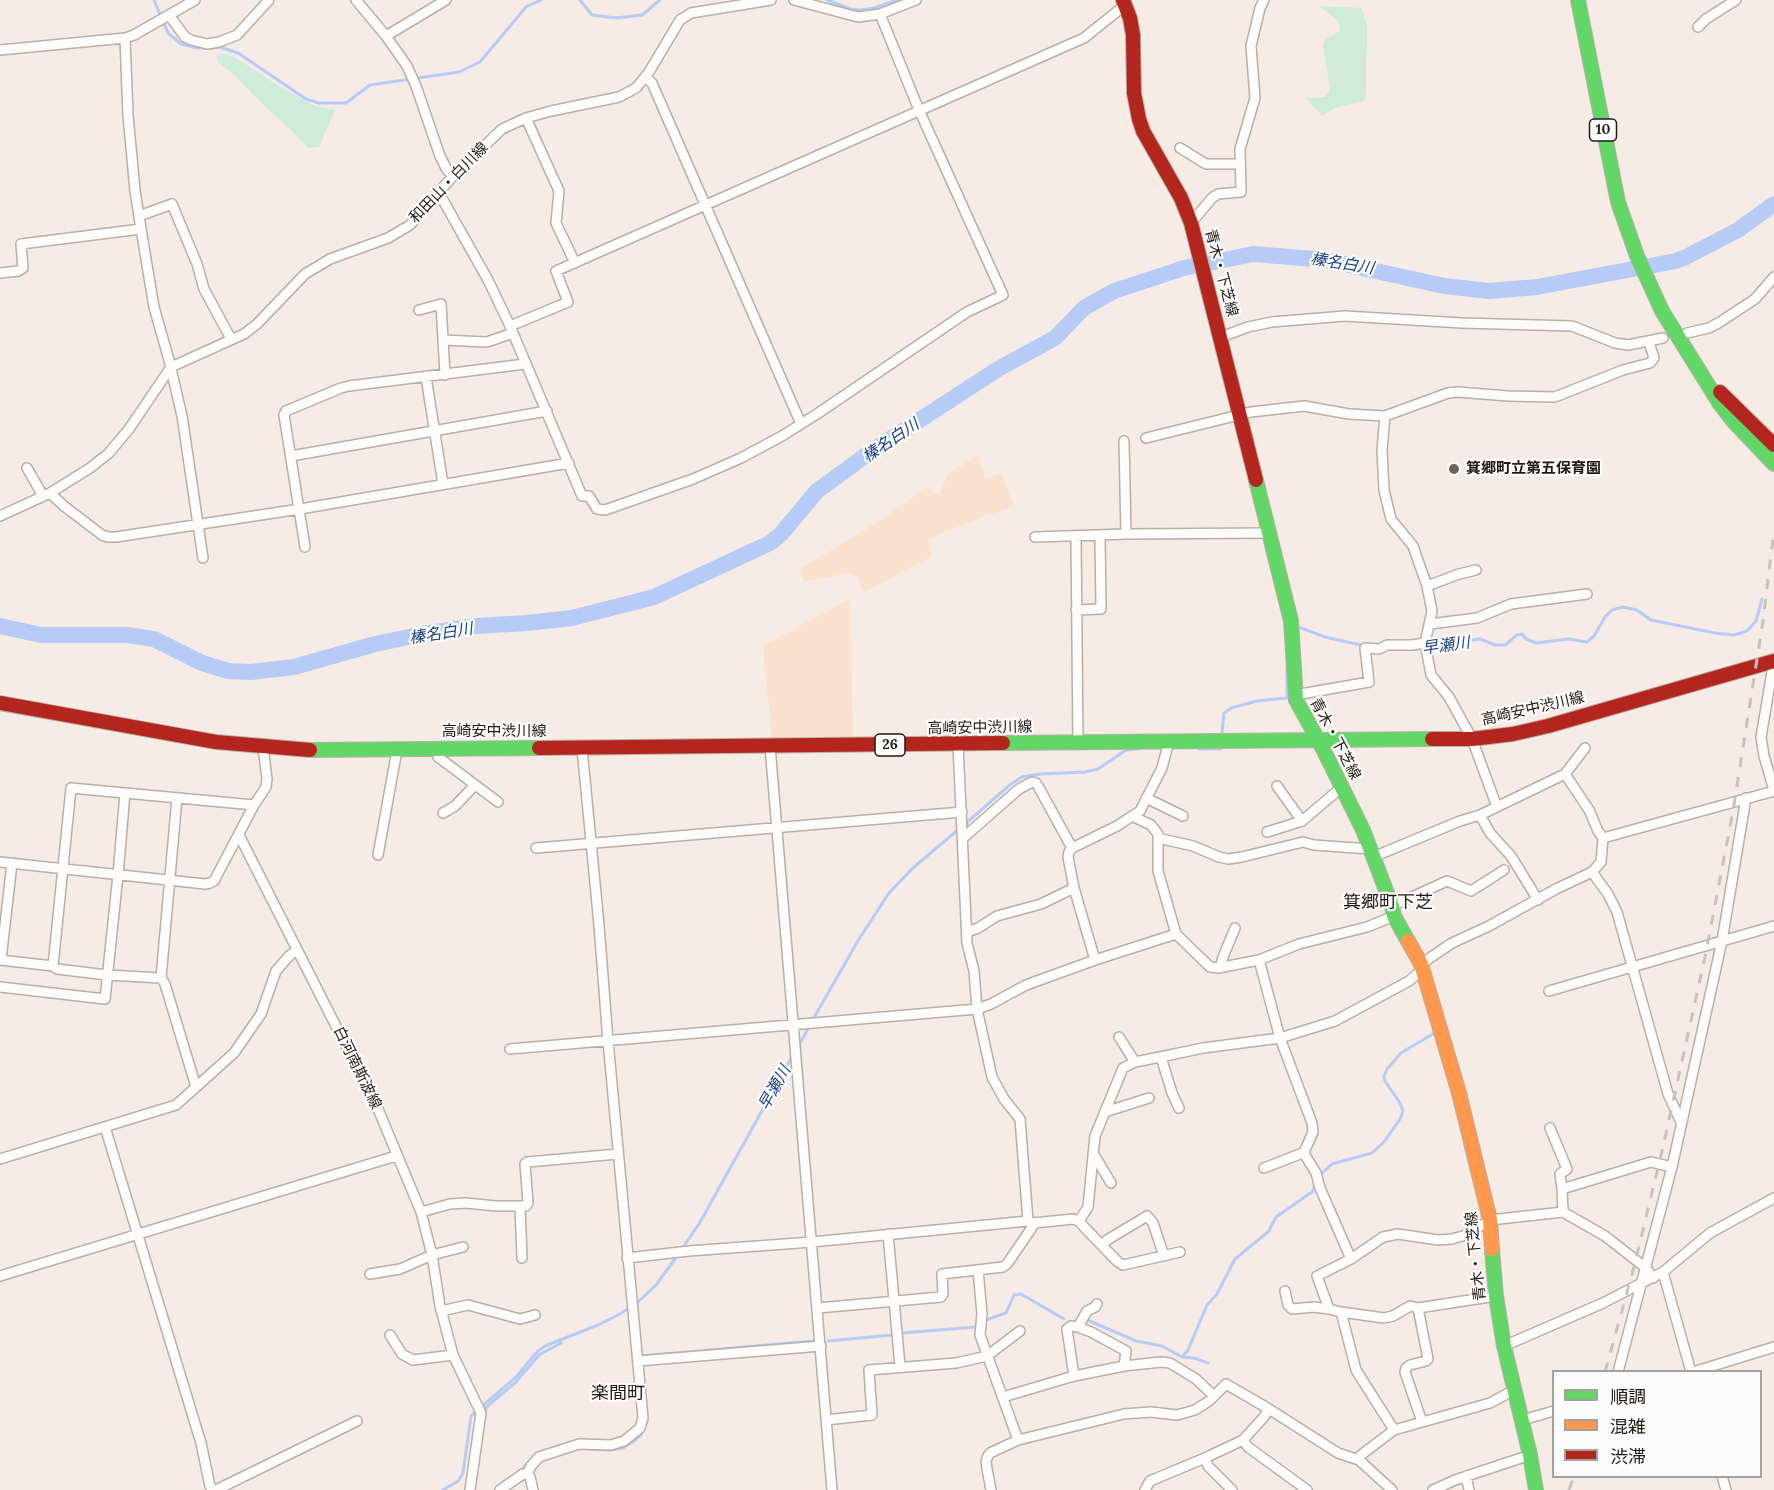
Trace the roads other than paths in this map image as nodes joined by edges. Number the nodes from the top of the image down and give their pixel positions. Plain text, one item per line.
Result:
1 (195, 0) edge
2 (269, 0) edge
3 (356, 0) edge
4 (446, 0) edge
5 (771, 0) edge
6 (794, 0) edge
7 (916, 0) edge
8 (1264, 0) edge
9 (1578, 0) edge
10 (1736, 0) edge
11 (813, 2) edge
12 (435, 3) edge
13 (1124, 3) edge
14 (880, 14) junction
15 (166, 17) junction
16 (1698, 27) dead end
17 (386, 36) junction
18 (124, 38) junction
19 (0, 50) edge
20 (645, 77) junction
21 (919, 110) junction
22 (525, 118) junction
23 (1180, 148) dead end
24 (1240, 164) junction
25 (453, 176) junction
26 (439, 193) junction
27 (705, 205) junction
28 (139, 216) junction
29 (1191, 223) junction
30 (141, 229) junction
31 (575, 263) junction
32 (0, 273) edge
33 (1774, 277) edge
34 (419, 310) dead end
35 (511, 330) junction
36 (1220, 333) junction
37 (1687, 333) dead end
38 (1663, 338) dead end
39 (231, 339) junction
40 (443, 340) junction
41 (1649, 342) junction
42 (525, 363) junction
43 (1694, 363) junction
44 (171, 367) junction
45 (445, 375) junction
46 (426, 377) junction
47 (547, 411) junction
48 (1240, 414) junction
49 (1385, 416) junction
50 (801, 424) junction
51 (435, 432) junction
52 (1146, 438) dead end
53 (1124, 441) dead end
54 (1774, 445) edge
55 (291, 456) junction
56 (569, 463) junction
57 (1774, 464) edge
58 (27, 468) dead end
59 (443, 484) junction
60 (46, 495) junction
61 (300, 508) junction
62 (0, 516) edge
63 (198, 525) junction
64 (1270, 533) junction
65 (1126, 534) junction
66 (1100, 535) junction
67 (1035, 537) dead end
68 (1076, 537) junction
69 (305, 547) dead end
70 (203, 558) dead end
71 (1476, 570) dead end
72 (1427, 586) junction
73 (1587, 594) dead end
74 (1076, 610) junction
75 (1430, 624) junction
76 (1426, 647) junction
77 (1774, 661) edge
78 (1294, 695) junction
79 (0, 703) edge
80 (1472, 739) junction
81 (1168, 741) junction
82 (1318, 741) junction
83 (1078, 743) junction
84 (958, 744) junction
85 (770, 746) junction
86 (263, 747) junction
87 (582, 748) junction
88 (1585, 748) dead end
89 (436, 749) junction
90 (397, 750) junction
91 (1565, 774) junction
92 (475, 785) junction
93 (1277, 786) dead end
94 (1342, 787) junction
95 (1774, 791) edge
96 (125, 793) junction
97 (177, 798) junction
98 (1146, 798) junction
99 (1746, 798) junction
100 (498, 802) dead end
101 (254, 805) junction
102 (1497, 807) junction
103 (443, 813) dead end
104 (962, 815) junction
105 (1480, 815) junction
106 (1132, 816) junction
107 (1183, 816) dead end
108 (1302, 821) junction
109 (777, 828) junction
110 (1267, 831) dead end
111 (239, 835) junction
112 (963, 836) junction
113 (1158, 838) junction
114 (1603, 838) junction
115 (591, 844) junction
116 (536, 848) dead end
117 (1072, 848) junction
118 (1371, 853) junction
119 (378, 855) dead end
120 (0, 862) edge
121 (12, 863) junction
122 (63, 869) junction
123 (1504, 870) dead end
124 (1592, 872) junction
125 (118, 875) junction
126 (169, 880) junction
127 (1074, 888) junction
128 (1538, 900) junction
129 (1393, 911) junction
130 (1774, 926) edge
131 (1235, 928) dead end
132 (967, 932) junction
133 (1176, 934) junction
134 (1722, 941) junction
135 (297, 950) junction
136 (1, 960) edge
137 (1095, 960) junction
138 (1258, 960) junction
139 (53, 966) junction
140 (1422, 967) junction
141 (1220, 968) junction
142 (1632, 968) junction
143 (107, 975) junction
144 (161, 978) junction
145 (0, 987) edge
146 (1549, 991) dead end
147 (977, 1009) junction
148 (797, 1025) junction
149 (1119, 1037) dead end
150 (1280, 1038) junction
151 (608, 1041) junction
152 (510, 1049) dead end
153 (1161, 1057) junction
154 (1135, 1062) junction
155 (196, 1087) junction
156 (1149, 1098) dead end
157 (1179, 1108) dead end
158 (1105, 1112) junction
159 (1681, 1122) junction
160 (105, 1128) junction
161 (1550, 1128) dead end
162 (1305, 1152) junction
163 (1093, 1153) junction
164 (618, 1154) junction
165 (396, 1156) junction
166 (0, 1159) edge
167 (1672, 1167) junction
168 (1264, 1168) dead end
169 (1111, 1183) dead end
170 (1562, 1189) junction
171 (1774, 1198) edge
172 (520, 1206) junction
173 (421, 1212) junction
174 (1563, 1212) junction
175 (1490, 1220) junction
176 (1079, 1221) junction
177 (1031, 1222) junction
178 (137, 1234) junction
179 (888, 1234) junction
180 (812, 1242) junction
181 (1101, 1245) junction
182 (463, 1247) dead end
183 (1180, 1251) dead end
184 (432, 1255) junction
185 (1164, 1256) junction
186 (522, 1258) dead end
187 (627, 1258) junction
188 (1351, 1259) junction
189 (1646, 1268) junction
190 (978, 1270) junction
191 (1663, 1272) junction
192 (370, 1274) dead end
193 (0, 1276) edge
194 (1653, 1278) junction
195 (1642, 1282) junction
196 (1285, 1291) dead end
197 (1496, 1296) junction
198 (894, 1301) junction
199 (1097, 1304) dead end
200 (818, 1308) junction
201 (1418, 1308) junction
202 (1329, 1309) junction
203 (441, 1311) junction
204 (1341, 1312) junction
205 (535, 1315) dead end
206 (1078, 1327) junction
207 (1020, 1332) dead end
208 (390, 1335) dead end
209 (821, 1346) junction
210 (1504, 1346) junction
211 (1774, 1347) edge
212 (453, 1354) junction
213 (987, 1356) junction
214 (638, 1361) junction
215 (900, 1366) junction
216 (1124, 1366) junction
217 (1618, 1370) edge
218 (1692, 1370) edge
219 (1695, 1370) edge
220 (1074, 1376) junction
221 (1514, 1390) junction
222 (1214, 1396) junction
223 (1003, 1397) junction
224 (1269, 1409) junction
225 (1552, 1412) edge
226 (826, 1420) junction
227 (1522, 1420) junction
228 (357, 1421) dead end
229 (1422, 1422) junction
230 (1394, 1430) junction
231 (1018, 1440) junction
232 (1243, 1440) junction
233 (1530, 1455) junction
234 (1205, 1458) junction
235 (1359, 1460) junction
236 (527, 1474) junction
237 (1466, 1476) junction
238 (215, 1490) edge
239 (470, 1490) edge
240 (500, 1490) edge
241 (533, 1490) edge
242 (832, 1490) edge
243 (991, 1490) edge
244 (1145, 1490) edge
245 (1232, 1490) edge
246 (1307, 1490) edge
247 (1392, 1490) edge
248 (1433, 1490) edge
249 (1469, 1490) edge
250 (1536, 1490) edge

1 - 15 street
2 - 15 street
3 - 17 street
4 - 12 street
5 - 20 street, 和田山・白川線
6 - 11 street
7 - 14 street
8 - 24 street
9 - 43 main road, 10
10 - 16 street
11 - 14 street
12 - 17 street
13 - 21 street
13 - 29 main road, 青木・下芝線
14 - 21 street
15 - 18 street
17 - 25 street
18 - 19 street
18 - 28 street
20 - 22 street, 和田山・白川線
20 - 27 street
21 - 27 street
21 - 50 street
22 - 25 street, 和田山・白川線
22 - 31 street
23 - 24 street
24 - 29 street
25 - 26 street, 和田山・白川線
26 - 35 street
26 - 39 street, 和田山・白川線
27 - 31 street
27 - 50 street
28 - 30 street
28 - 39 street
29 - 36 main road, 青木・下芝線
30 - 32 street
30 - 44 street
31 - 35 street
33 - 37 street
34 - 40 street
35 - 40 street
35 - 42 street
36 - 41 street
36 - 48 main road, 青木・下芝線
38 - 41 street
39 - 44 street, 和田山・白川線
40 - 45 street
41 - 49 street
42 - 45 street
42 - 47 street
43 - 54 main road, 10
43 - 57 main road, 10
44 - 60 street
44 - 63 street
45 - 46 street
46 - 51 street
46 - 55 street
47 - 51 street
47 - 56 street
48 - 49 street
48 - 52 street
48 - 64 main road, 青木・下芝線
49 - 72 street
50 - 56 street
51 - 55 street
51 - 59 street
53 - 65 street
55 - 61 street
56 - 59 street
58 - 60 street
59 - 61 street
60 - 62 street
60 - 63 street
61 - 63 street
61 - 69 street
63 - 70 street
64 - 65 street
64 - 78 main road, 青木・下芝線
65 - 66 street
66 - 68 street
66 - 74 street
67 - 68 street
68 - 74 street
71 - 72 street
72 - 75 street
73 - 75 street
74 - 83 street
75 - 76 street
76 - 78 street
76 - 80 street
77 - 80 main road, 高崎安中渋川線 / 26
77 - 95 street
78 - 82 main road, 青木・下芝線
79 - 86 main road, 高崎安中渋川線 / 26
80 - 82 main road, 高崎安中渋川線 / 26
80 - 102 street
81 - 82 main road, 高崎安中渋川線 / 26
81 - 83 main road, 高崎安中渋川線 / 26
81 - 98 street
82 - 94 main road, 青木・下芝線
83 - 84 main road, 高崎安中渋川線 / 26
84 - 85 main road, 高崎安中渋川線 / 26
84 - 104 street
85 - 87 main road, 高崎安中渋川線 / 26
85 - 109 street
86 - 90 main road, 高崎安中渋川線 / 26
86 - 101 street
87 - 89 main road, 高崎安中渋川線 / 26
87 - 115 street
88 - 91 street
89 - 90 main road, 高崎安中渋川線 / 26
89 - 92 street
90 - 119 street
91 - 102 street
91 - 114 street
92 - 100 street
92 - 103 street
93 - 108 street
94 - 108 street
94 - 118 main road, 青木・下芝線
95 - 99 street
96 - 97 street
96 - 122 street
96 - 125 street
97 - 101 street
97 - 126 street
98 - 106 street
98 - 107 street
99 - 114 street
99 - 134 street
101 - 111 street
102 - 105 street
104 - 109 street
104 - 112 street
105 - 118 street
105 - 128 street
106 - 113 street
106 - 117 street
108 - 110 street
109 - 115 street
109 - 148 street
111 - 126 street
111 - 135 street, 白河南斯波線
112 - 117 street
112 - 132 street
113 - 118 street
113 - 133 street
114 - 124 street
115 - 116 street
115 - 151 street
117 - 127 street
118 - 129 main road, 青木・下芝線
120 - 121 street
121 - 122 street
121 - 136 street
122 - 125 street
122 - 139 street
123 - 129 street
124 - 128 street
124 - 142 street
125 - 126 street
125 - 143 street
126 - 144 street
127 - 132 street
127 - 137 street
128 - 140 street
129 - 138 street
129 - 140 main road, 青木・下芝線
130 - 134 street
131 - 141 street
132 - 147 street
133 - 137 street
133 - 141 street
134 - 142 street
134 - 159 street
135 - 155 street
135 - 165 street, 白河南斯波線
136 - 139 street
137 - 147 street
138 - 141 street
138 - 150 street
139 - 143 street
140 - 150 street
140 - 175 main road, 青木・下芝線
142 - 146 street
142 - 159 street
143 - 144 street
143 - 145 street
144 - 155 street
147 - 148 street
147 - 177 street
148 - 151 street
148 - 180 street
149 - 154 street
150 - 153 street
150 - 162 street
151 - 152 street
151 - 164 street
153 - 154 street
153 - 157 street
154 - 158 street
155 - 160 street
156 - 158 street
158 - 163 street
159 - 167 street
160 - 166 street
160 - 178 street
161 - 170 street
162 - 168 street
162 - 188 street
163 - 169 street
163 - 176 street
164 - 172 street
164 - 187 street
165 - 173 street, 白河南斯波線
165 - 178 street
167 - 170 street
167 - 189 street
170 - 174 street
171 - 191 street
172 - 173 street
172 - 186 street
173 - 184 street, 白河南斯波線
174 - 175 street
174 - 189 street
175 - 188 street
175 - 197 main road, 青木・下芝線
176 - 177 street
176 - 181 street
177 - 179 street
177 - 190 street
178 - 193 street
178 - 238 street
179 - 180 street
179 - 198 street
180 - 187 street
180 - 200 street
181 - 185 street
181 - 185 street
182 - 184 street
183 - 185 street
184 - 192 street
184 - 203 street, 白河南斯波線
187 - 214 street
188 - 202 street
189 - 194 street
189 - 195 street
190 - 198 street
190 - 213 street
191 - 194 street
191 - 218 street
194 - 195 street
195 - 210 street
195 - 217 street
196 - 202 street
197 - 201 street
197 - 210 main road, 青木・下芝線
198 - 200 street
198 - 215 street
199 - 206 street
200 - 209 street
201 - 204 street
201 - 229 street
202 - 204 street
203 - 205 street
203 - 212 street, 白河南斯波線
204 - 230 street
206 - 216 street
206 - 220 street
207 - 213 street
208 - 212 street
209 - 214 street
209 - 226 street
210 - 221 main road, 青木・下芝線
211 - 219 street
212 - 239 street, 白河南斯波線
213 - 215 street
213 - 223 street
214 - 236 street
215 - 226 street
216 - 220 street
216 - 222 street
220 - 223 street
221 - 227 main road, 青木・下芝線
221 - 229 street
222 - 224 street
222 - 231 street
223 - 231 street
224 - 232 street
224 - 235 street
225 - 227 street
226 - 242 street
227 - 233 main road, 青木・下芝線
228 - 238 street
229 - 230 street
230 - 235 street
231 - 243 street
232 - 234 street
232 - 246 street
233 - 237 street
233 - 250 main road, 青木・下芝線
234 - 244 street
234 - 245 street
235 - 247 street
236 - 240 street
236 - 241 street
237 - 248 street
237 - 249 street

